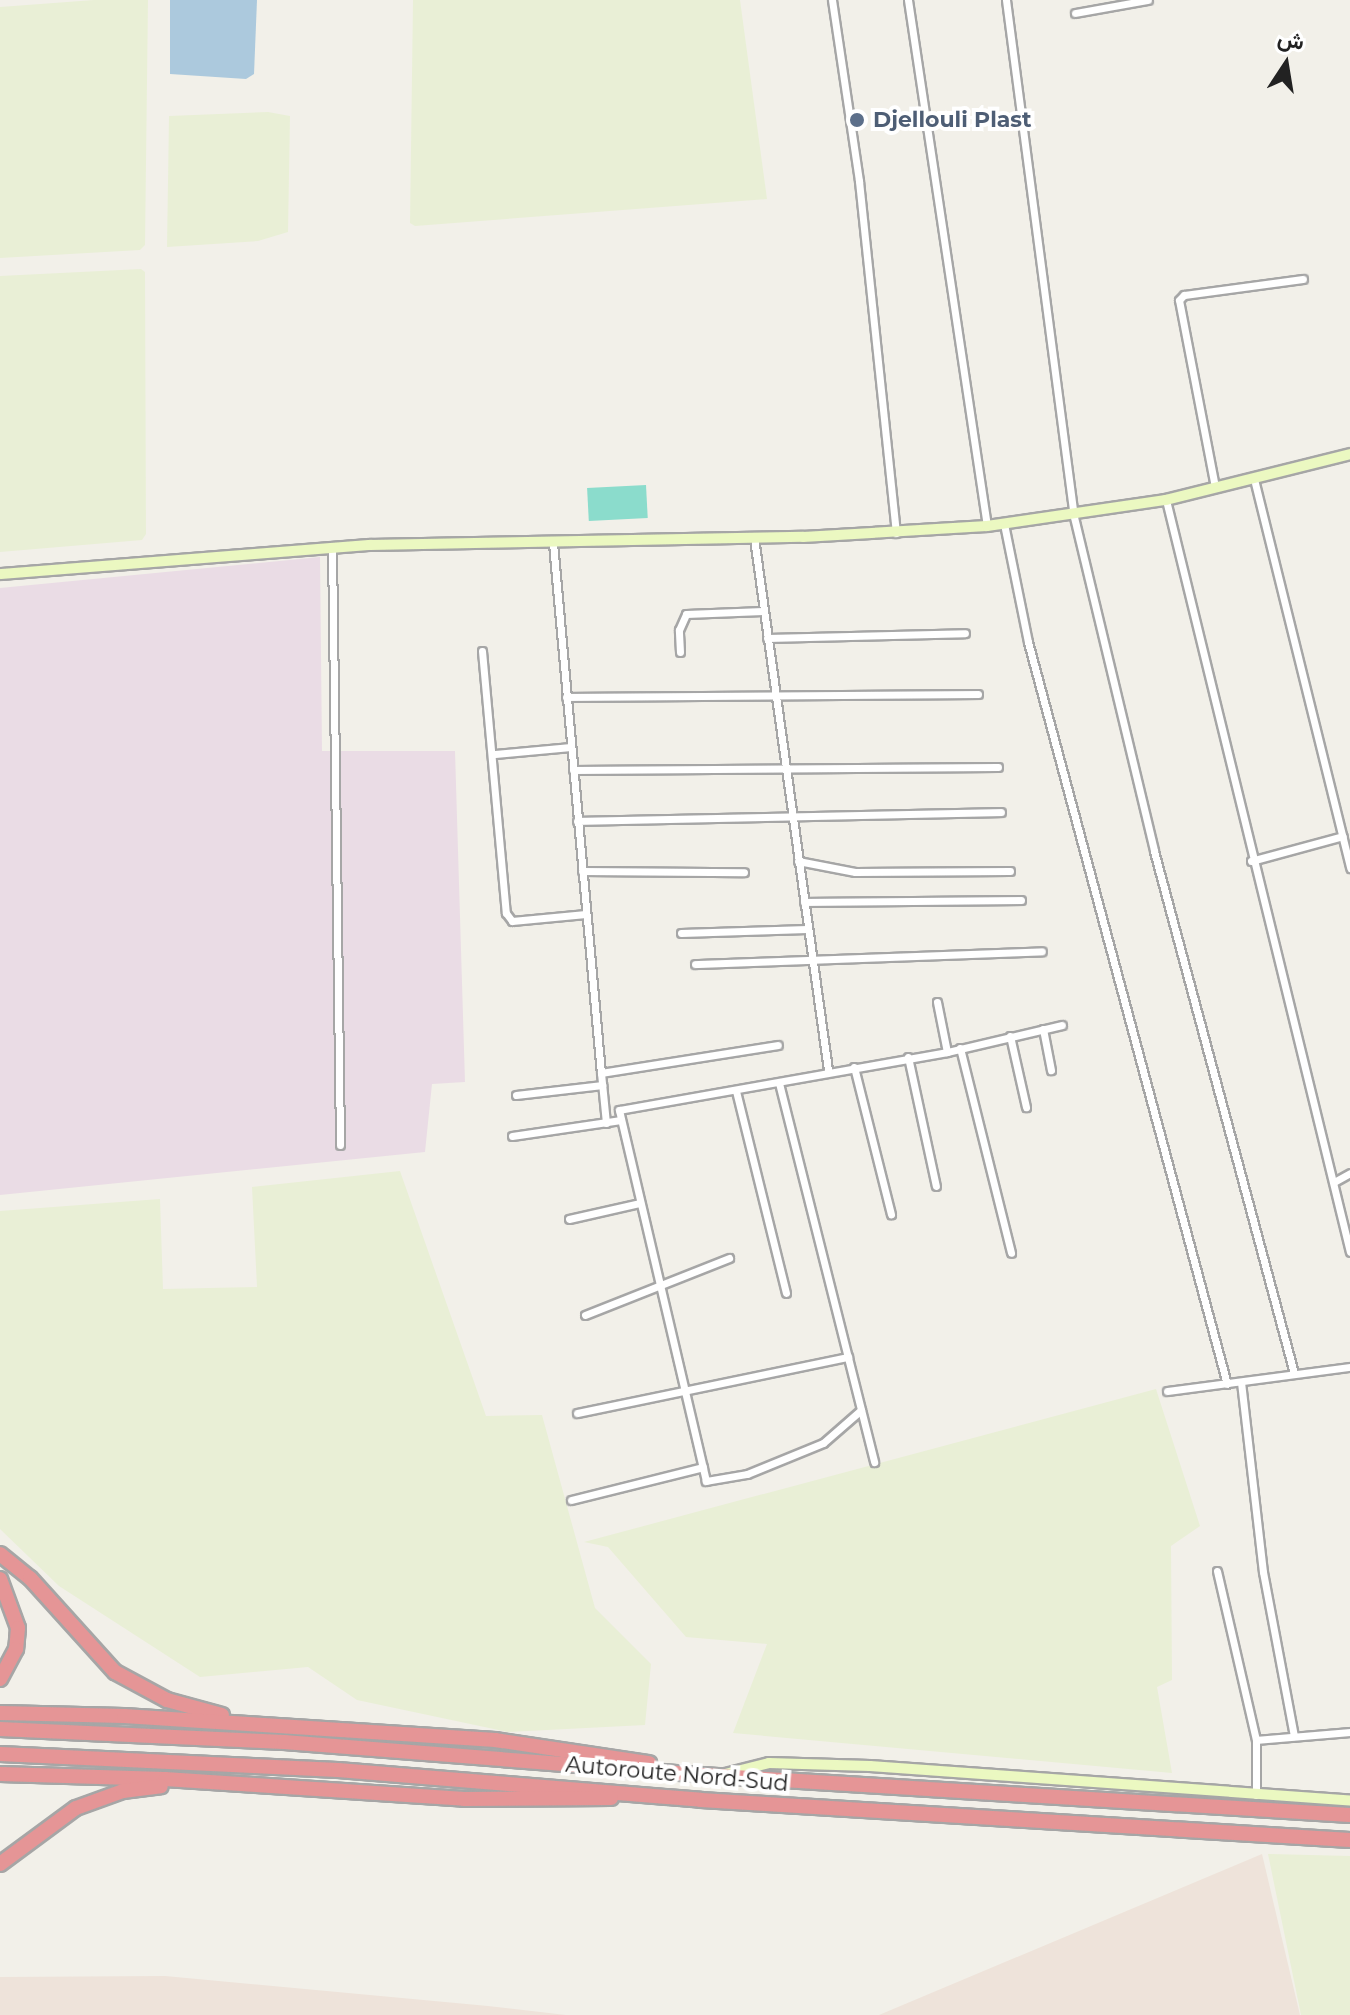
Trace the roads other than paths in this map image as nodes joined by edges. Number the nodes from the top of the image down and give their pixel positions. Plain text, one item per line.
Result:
1 (832, 0) edge
2 (908, 0) edge
3 (1006, 0) edge
4 (1148, 0) edge
5 (1075, 13) dead end
6 (1303, 279) dead end
7 (1350, 454) edge
8 (1254, 479) junction
9 (1215, 487) junction
10 (1166, 500) junction
11 (1074, 517) junction
12 (1004, 524) junction
13 (987, 526) junction
14 (896, 533) junction
15 (754, 538) junction
16 (553, 543) junction
17 (332, 547) junction
18 (0, 574) edge
19 (763, 611) junction
20 (965, 633) dead end
21 (767, 638) junction
22 (482, 651) dead end
23 (680, 652) dead end
24 (978, 694) dead end
25 (775, 695) junction
26 (566, 697) junction
27 (571, 747) junction
28 (495, 754) junction
29 (998, 767) dead end
30 (785, 768) junction
31 (573, 770) junction
32 (1001, 812) dead end
33 (792, 818) junction
34 (577, 821) junction
35 (1343, 836) junction
36 (798, 861) junction
37 (1251, 861) junction
38 (1350, 868) edge
39 (582, 871) junction
40 (1010, 871) dead end
41 (744, 872) dead end
42 (1021, 900) dead end
43 (804, 902) junction
44 (586, 914) junction
45 (807, 929) junction
46 (681, 933) dead end
47 (1042, 951) dead end
48 (810, 960) junction
49 (695, 964) dead end
50 (937, 1002) dead end
51 (1062, 1025) dead end
52 (1043, 1029) junction
53 (1010, 1036) junction
54 (778, 1045) dead end
55 (960, 1048) junction
56 (947, 1052) junction
57 (908, 1057) junction
58 (854, 1067) junction
59 (828, 1070) junction
60 (1051, 1070) dead end
61 (601, 1073) junction
62 (779, 1083) junction
63 (602, 1085) junction
64 (736, 1091) junction
65 (516, 1095) dead end
66 (1026, 1107) dead end
67 (619, 1110) junction
68 (605, 1111) junction
69 (621, 1120) junction
70 (606, 1123) junction
71 (512, 1136) dead end
72 (340, 1145) dead end
73 (1350, 1173) edge
74 (1334, 1182) junction
75 (936, 1186) dead end
76 (640, 1203) junction
77 (891, 1214) dead end
78 (569, 1219) dead end
79 (1350, 1252) edge
80 (1011, 1253) dead end
81 (729, 1258) dead end
82 (659, 1283) junction
83 (786, 1293) dead end
84 (585, 1315) dead end
85 (848, 1357) junction
86 (1350, 1367) edge
87 (1294, 1373) junction
88 (1241, 1382) junction
89 (1227, 1384) junction
90 (685, 1391) junction
91 (1167, 1391) dead end
92 (861, 1410) junction
93 (577, 1413) dead end
94 (874, 1462) dead end
95 (703, 1467) junction
96 (571, 1500) dead end
97 (0, 1554) edge
98 (1217, 1571) dead end
99 (0, 1579) edge
100 (0, 1679) edge
101 (0, 1713) edge
102 (298, 1727) junction
103 (0, 1729) edge
104 (1350, 1732) edge
105 (1294, 1736) junction
106 (1256, 1740) junction
107 (0, 1754) edge
108 (0, 1774) edge
109 (709, 1776) junction
110 (231, 1784) junction
111 (1256, 1795) junction
112 (701, 1800) junction
113 (1350, 1800) edge
114 (1350, 1815) edge
115 (1350, 1840) edge
116 (0, 1864) edge

1 - 14 street
2 - 13 street
3 - 11 street
4 - 5 street
6 - 9 street
7 - 8 street
8 - 9 street
8 - 35 street
9 - 10 street
10 - 11 street
10 - 37 street
11 - 12 street
11 - 87 street
12 - 13 street
12 - 89 street
13 - 14 street
14 - 15 street
15 - 16 street
15 - 19 street
16 - 17 street
16 - 26 street
17 - 18 street
17 - 72 street
19 - 21 street
19 - 23 street
20 - 21 street
21 - 25 street
22 - 28 street
24 - 25 street
25 - 26 street
25 - 30 street
26 - 27 street
27 - 28 street
27 - 31 street
28 - 44 street
29 - 30 street
30 - 31 street
30 - 33 street
31 - 34 street
32 - 33 street
33 - 34 street
33 - 36 street
34 - 39 street
35 - 37 street
35 - 38 street
36 - 40 street
36 - 43 street
37 - 74 street
39 - 41 street
39 - 44 street
42 - 43 street
43 - 45 street
44 - 61 street
45 - 46 street
45 - 48 street
47 - 48 street
48 - 49 street
48 - 59 street
50 - 56 street
51 - 52 street
52 - 53 street
52 - 60 street
53 - 55 street
53 - 66 street
54 - 61 street
55 - 56 street
55 - 80 street
56 - 57 street
57 - 58 street
57 - 75 street
58 - 59 street
58 - 77 street
59 - 62 street
61 - 63 street
62 - 64 street
62 - 85 street
63 - 65 street
63 - 68 street
64 - 67 street
64 - 83 street
67 - 68 street
67 - 69 street
68 - 70 street
69 - 70 street
69 - 76 street
70 - 71 street
73 - 74 street
74 - 79 street
76 - 78 street
76 - 82 street
81 - 82 street
82 - 84 street
82 - 90 street
85 - 90 street
85 - 92 street
86 - 87 street
87 - 88 street
88 - 89 street
88 - 105 street
89 - 91 street
90 - 93 street
90 - 95 street
92 - 94 street
92 - 95 street
95 - 96 street
97 - 102 highway
98 - 106 street
99 - 100 highway
101 - 102 highway
102 - 109 highway
103 - 109 highway, Autoroute Nord-Sud
104 - 105 street
105 - 106 street
106 - 111 street
107 - 112 highway, Autoroute Nord-Sud
108 - 110 highway
109 - 111 street
109 - 114 highway, Autoroute Nord-Sud
110 - 112 highway
110 - 116 highway
111 - 113 street
112 - 115 highway, Autoroute Nord-Sud

